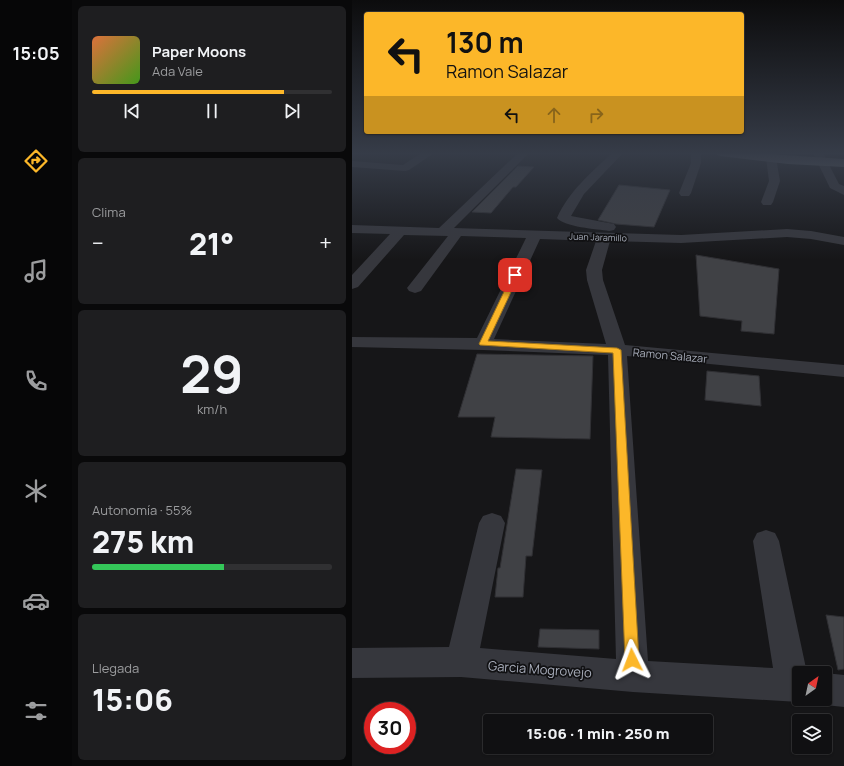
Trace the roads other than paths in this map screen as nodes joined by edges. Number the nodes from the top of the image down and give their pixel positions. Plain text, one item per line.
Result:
1 (490, 189) edge
2 (584, 189) edge
3 (687, 189) edge
4 (773, 189) edge
5 (685, 193) dead end
6 (767, 202) dead end
7 (352, 229) edge
8 (400, 231) junction
9 (449, 233) junction
10 (535, 234) junction
11 (604, 238) junction
12 (681, 239) junction
13 (844, 241) edge
14 (352, 284) edge
15 (415, 288) dead end
16 (352, 342) edge
17 (483, 344) junction
18 (617, 350) junction
19 (844, 371) edge
20 (492, 523) dead end
21 (766, 541) dead end
22 (460, 662) junction
23 (352, 664) edge
24 (792, 670) edge
25 (633, 676) junction
26 (792, 685) edge
27 (832, 690) edge
28 (844, 691) edge

1 - 9 street
2 - 12 street
3 - 5 street
4 - 6 street
7 - 8 street, Juan Jaramillo
8 - 9 street, Juan Jaramillo
8 - 14 street
9 - 10 street, Juan Jaramillo
9 - 15 street
10 - 11 street, Juan Jaramillo
10 - 17 street
11 - 12 street, Juan Jaramillo
11 - 18 street
12 - 13 street, Juan Jaramillo
16 - 17 street, Ramon Salazar
17 - 18 street, Ramon Salazar
18 - 19 street, Ramon Salazar
18 - 25 street
20 - 22 street
21 - 24 street
22 - 23 street, Garcia Mogrovejo
22 - 25 street, Garcia Mogrovejo
25 - 26 street, Garcia Mogrovejo
27 - 28 street

